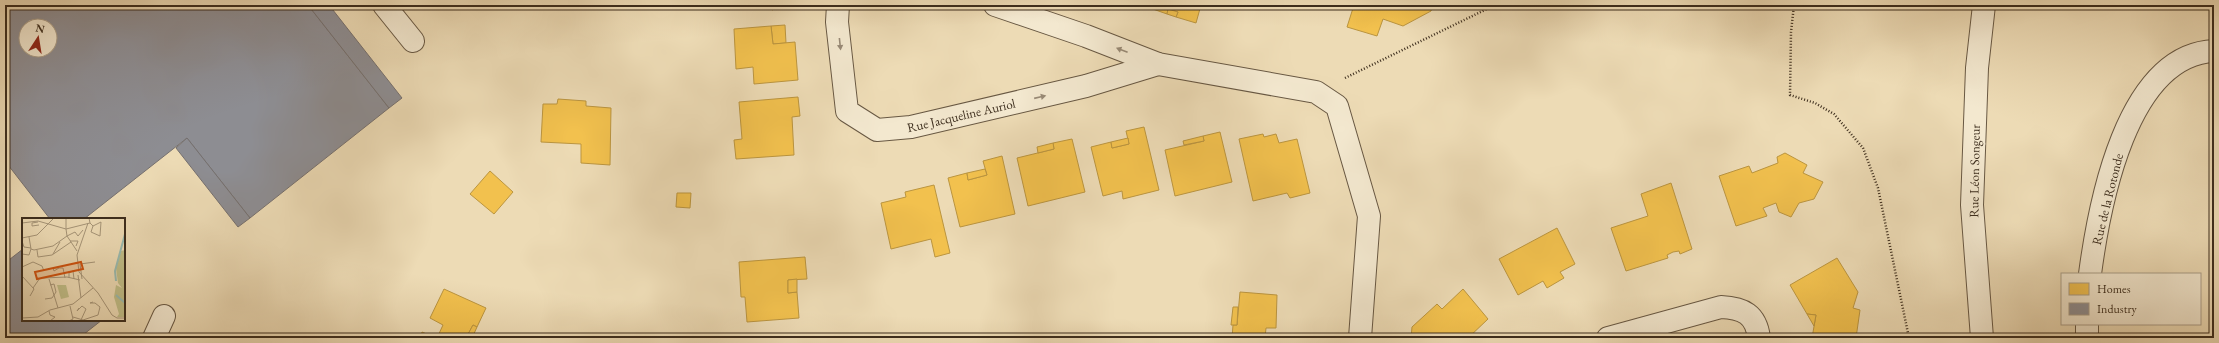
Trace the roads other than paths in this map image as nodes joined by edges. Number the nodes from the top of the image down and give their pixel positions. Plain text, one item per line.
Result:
1 (384, 5) edge
2 (838, 5) edge
3 (995, 5) edge
4 (1984, 5) edge
5 (413, 41) dead end
6 (2214, 51) edge
7 (1158, 64) junction
8 (2090, 273) edge
9 (164, 316) dead end
10 (2087, 325) edge
11 (154, 338) edge
12 (1360, 338) edge
13 (1608, 338) edge
14 (1759, 338) edge
15 (1982, 338) edge
16 (2087, 338) edge

1 - 5 street
2 -> 7 street, Rue Jacqueline Auriol
7 -> 3 street, Rue Jacqueline Auriol
4 - 15 street, Rue Léon Songeur
6 - 8 street, Rue de la Rotonde
7 - 12 street, Rue Jacqueline Auriol
9 - 11 street
10 - 16 street
13 - 14 street

